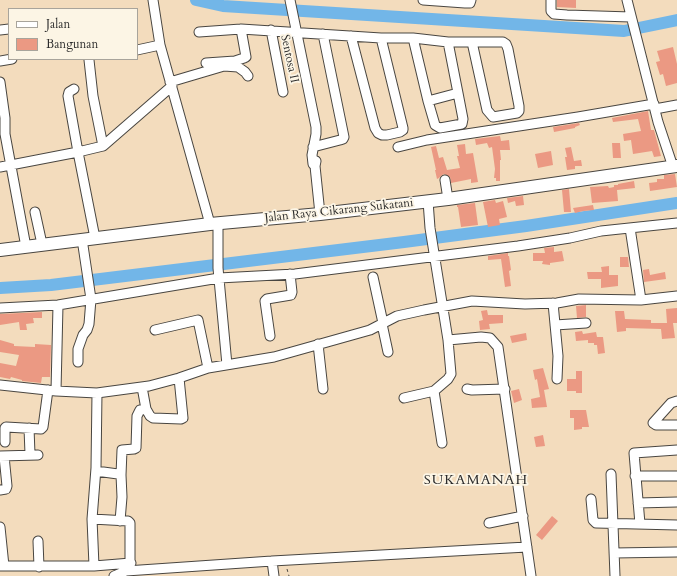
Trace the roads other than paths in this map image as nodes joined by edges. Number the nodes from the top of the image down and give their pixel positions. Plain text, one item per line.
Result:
1 (153, 0) edge
2 (423, 0) edge
3 (471, 0) edge
4 (551, 0) edge
5 (627, 0) edge
6 (444, 1) edge
7 (290, 2) edge
8 (632, 20) junction
9 (241, 29) junction
10 (270, 30) junction
11 (199, 32) dead end
12 (297, 33) junction
13 (323, 34) junction
14 (351, 36) junction
15 (380, 38) junction
16 (413, 38) junction
17 (448, 42) junction
18 (472, 42) junction
19 (160, 45) junction
20 (138, 50) edge
21 (90, 60) edge
22 (206, 63) dead end
23 (248, 76) dead end
24 (0, 82) edge
25 (171, 84) junction
26 (74, 89) dead end
27 (283, 92) dead end
28 (458, 93) junction
29 (428, 101) junction
30 (677, 105) edge
31 (654, 107) junction
32 (2, 118) edge
33 (103, 146) junction
34 (398, 147) dead end
35 (313, 149) junction
36 (78, 152) junction
37 (11, 165) junction
38 (675, 166) edge
39 (0, 167) edge
40 (445, 180) dead end
41 (448, 200) junction
42 (428, 201) junction
43 (35, 212) dead end
44 (320, 214) junction
45 (677, 223) edge
46 (214, 224) junction
47 (630, 228) junction
48 (95, 238) junction
49 (82, 240) junction
50 (42, 244) junction
51 (26, 247) junction
52 (0, 250) edge
53 (435, 256) junction
54 (218, 273) junction
55 (290, 274) junction
56 (373, 277) dead end
57 (677, 296) edge
58 (91, 299) junction
59 (642, 300) junction
60 (553, 303) junction
61 (58, 305) junction
62 (443, 306) junction
63 (0, 308) edge
64 (586, 322) dead end
65 (383, 324) junction
66 (554, 324) junction
67 (155, 330) dead end
68 (270, 336) dead end
69 (448, 340) junction
70 (318, 344) junction
71 (388, 352) dead end
72 (78, 362) dead end
73 (227, 365) junction
74 (208, 368) junction
75 (179, 378) junction
76 (557, 379) dead end
77 (0, 385) edge
78 (142, 386) junction
79 (323, 389) dead end
80 (467, 389) dead end
81 (505, 389) junction
82 (52, 391) junction
83 (434, 391) junction
84 (97, 393) junction
85 (404, 398) dead end
86 (677, 401) edge
87 (146, 409) junction
88 (677, 425) edge
89 (29, 428) junction
90 (5, 442) dead end
91 (442, 443) dead end
92 (677, 450) edge
93 (2, 456) edge
94 (96, 471) junction
95 (611, 474) dead end
96 (120, 475) junction
97 (635, 476) junction
98 (677, 476) edge
99 (0, 490) edge
100 (591, 499) dead end
101 (677, 502) edge
102 (638, 503) junction
103 (523, 516) junction
104 (92, 518) junction
105 (120, 521) junction
106 (489, 523) dead end
107 (613, 523) junction
108 (640, 524) junction
109 (677, 524) edge
110 (0, 527) edge
111 (38, 541) dead end
112 (527, 548) junction
113 (677, 552) edge
114 (614, 553) junction
115 (272, 561) junction
116 (2, 566) edge
117 (39, 566) junction
118 (94, 566) junction
119 (128, 570) edge
120 (114, 576) edge
121 (274, 576) edge
122 (531, 576) edge
123 (615, 576) edge

1 - 19 street
2 - 6 street
3 - 6 street
4 - 8 street
5 - 8 street
7 - 12 street
8 - 31 street
9 - 10 street
9 - 11 street
9 - 22 street
10 - 12 street
10 - 27 street, Sentosa II
12 - 13 street
12 - 35 street
13 - 14 street
13 - 35 street
14 - 15 street
14 - 15 street
15 - 16 street
16 - 17 street
16 - 29 street
17 - 18 street
17 - 28 street
18 - 18 street
19 - 20 street
19 - 25 street
21 - 33 street
23 - 25 street
24 - 32 street
25 - 33 street
25 - 46 street
26 - 36 street
28 - 29 street
28 - 29 street
30 - 31 street
31 - 34 street
31 - 38 street
32 - 37 street
33 - 36 street
35 - 44 street
36 - 37 street
36 - 48 street
37 - 39 street
37 - 51 street
38 - 41 main road, Jalan Raya Cikarang Sukatani
40 - 41 street
41 - 42 main road, Jalan Raya Cikarang Sukatani
42 - 44 main road, Jalan Raya Cikarang Sukatani
42 - 53 street
43 - 50 street
44 - 46 main road, Jalan Raya Cikarang Sukatani
45 - 47 street
46 - 48 main road, Jalan Raya Cikarang Sukatani
46 - 54 street
47 - 53 street
47 - 59 street
48 - 49 main road, Jalan Raya Cikarang Sukatani
49 - 50 main road, Jalan Raya Cikarang Sukatani
49 - 58 street
50 - 51 main road, Jalan Raya Cikarang Sukatani
51 - 52 main road, Jalan Raya Cikarang Sukatani
53 - 55 street
53 - 62 street
54 - 55 street
54 - 58 street
54 - 73 street
55 - 68 street
56 - 65 street
57 - 59 street
58 - 61 street
58 - 72 street
59 - 60 street
60 - 62 street
60 - 66 street
61 - 63 street
61 - 82 street
62 - 65 street
62 - 69 street
64 - 66 street
65 - 70 street
65 - 71 street
66 - 76 street
67 - 74 street
69 - 81 street
69 - 83 street
70 - 73 street
70 - 79 street
73 - 74 street
74 - 75 street
75 - 78 street
75 - 87 street
77 - 82 street
78 - 84 street
78 - 87 street
80 - 81 street
81 - 103 street
82 - 84 street
82 - 89 street
83 - 85 street
83 - 91 street
84 - 94 street
86 - 88 street
87 - 96 street
89 - 90 street
89 - 93 street
92 - 97 street
93 - 99 street
94 - 96 street
94 - 104 street
95 - 107 street
96 - 105 street
97 - 98 street
97 - 102 street
100 - 107 street
101 - 102 street
102 - 108 street
103 - 106 street
103 - 112 street
104 - 105 street
104 - 118 street
105 - 119 street
107 - 108 street
107 - 114 street
108 - 109 street
110 - 116 street
111 - 117 street
112 - 115 street
112 - 122 street
113 - 114 street
114 - 123 street
115 - 119 street
115 - 121 street
116 - 117 street
117 - 118 street
118 - 119 street
119 - 120 street

